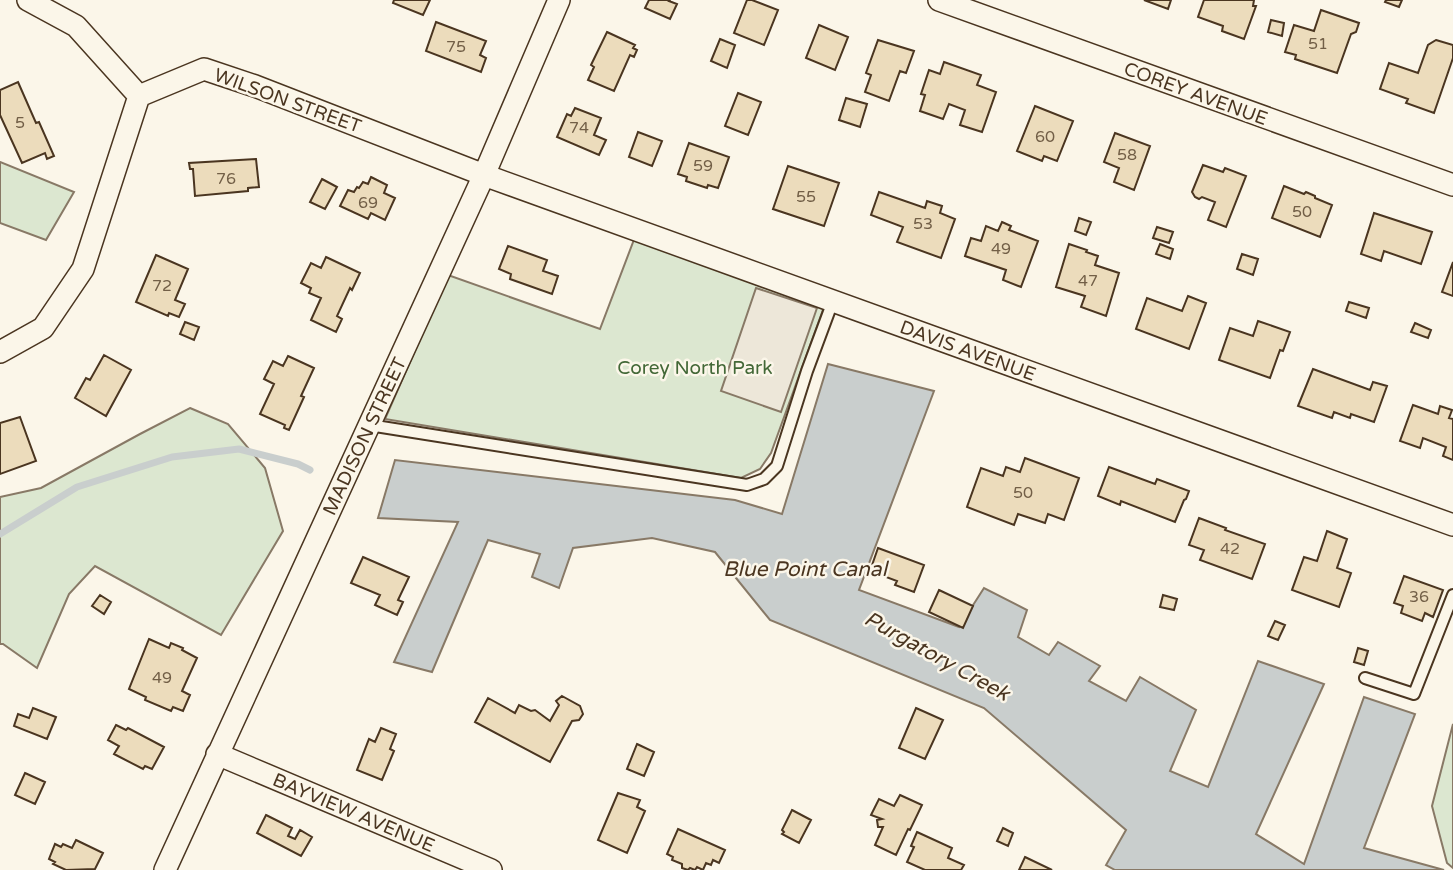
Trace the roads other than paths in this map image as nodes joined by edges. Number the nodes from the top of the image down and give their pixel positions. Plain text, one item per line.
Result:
1 (28, 0) edge
2 (559, 0) edge
3 (939, 0) edge
4 (139, 96) junction
5 (484, 175) junction
6 (1453, 185) edge
7 (833, 301) junction
8 (0, 352) edge
9 (369, 425) junction
10 (1453, 526) edge
11 (1453, 595) edge
12 (1365, 678) dead end
13 (217, 754) junction
14 (164, 870) edge
15 (491, 870) edge

1 - 4 street
2 - 5 street, MADISON STREET
3 - 6 street, COREY AVENUE
4 - 5 street, WILSON STREET
4 - 8 street
5 - 7 street, DAVIS AVENUE
5 - 9 street, MADISON STREET
7 - 9 lane
7 - 10 street, DAVIS AVENUE
9 - 13 street, MADISON STREET
11 - 12 lane
13 - 14 street, MADISON STREET
13 - 15 street, BAYVIEW AVENUE

